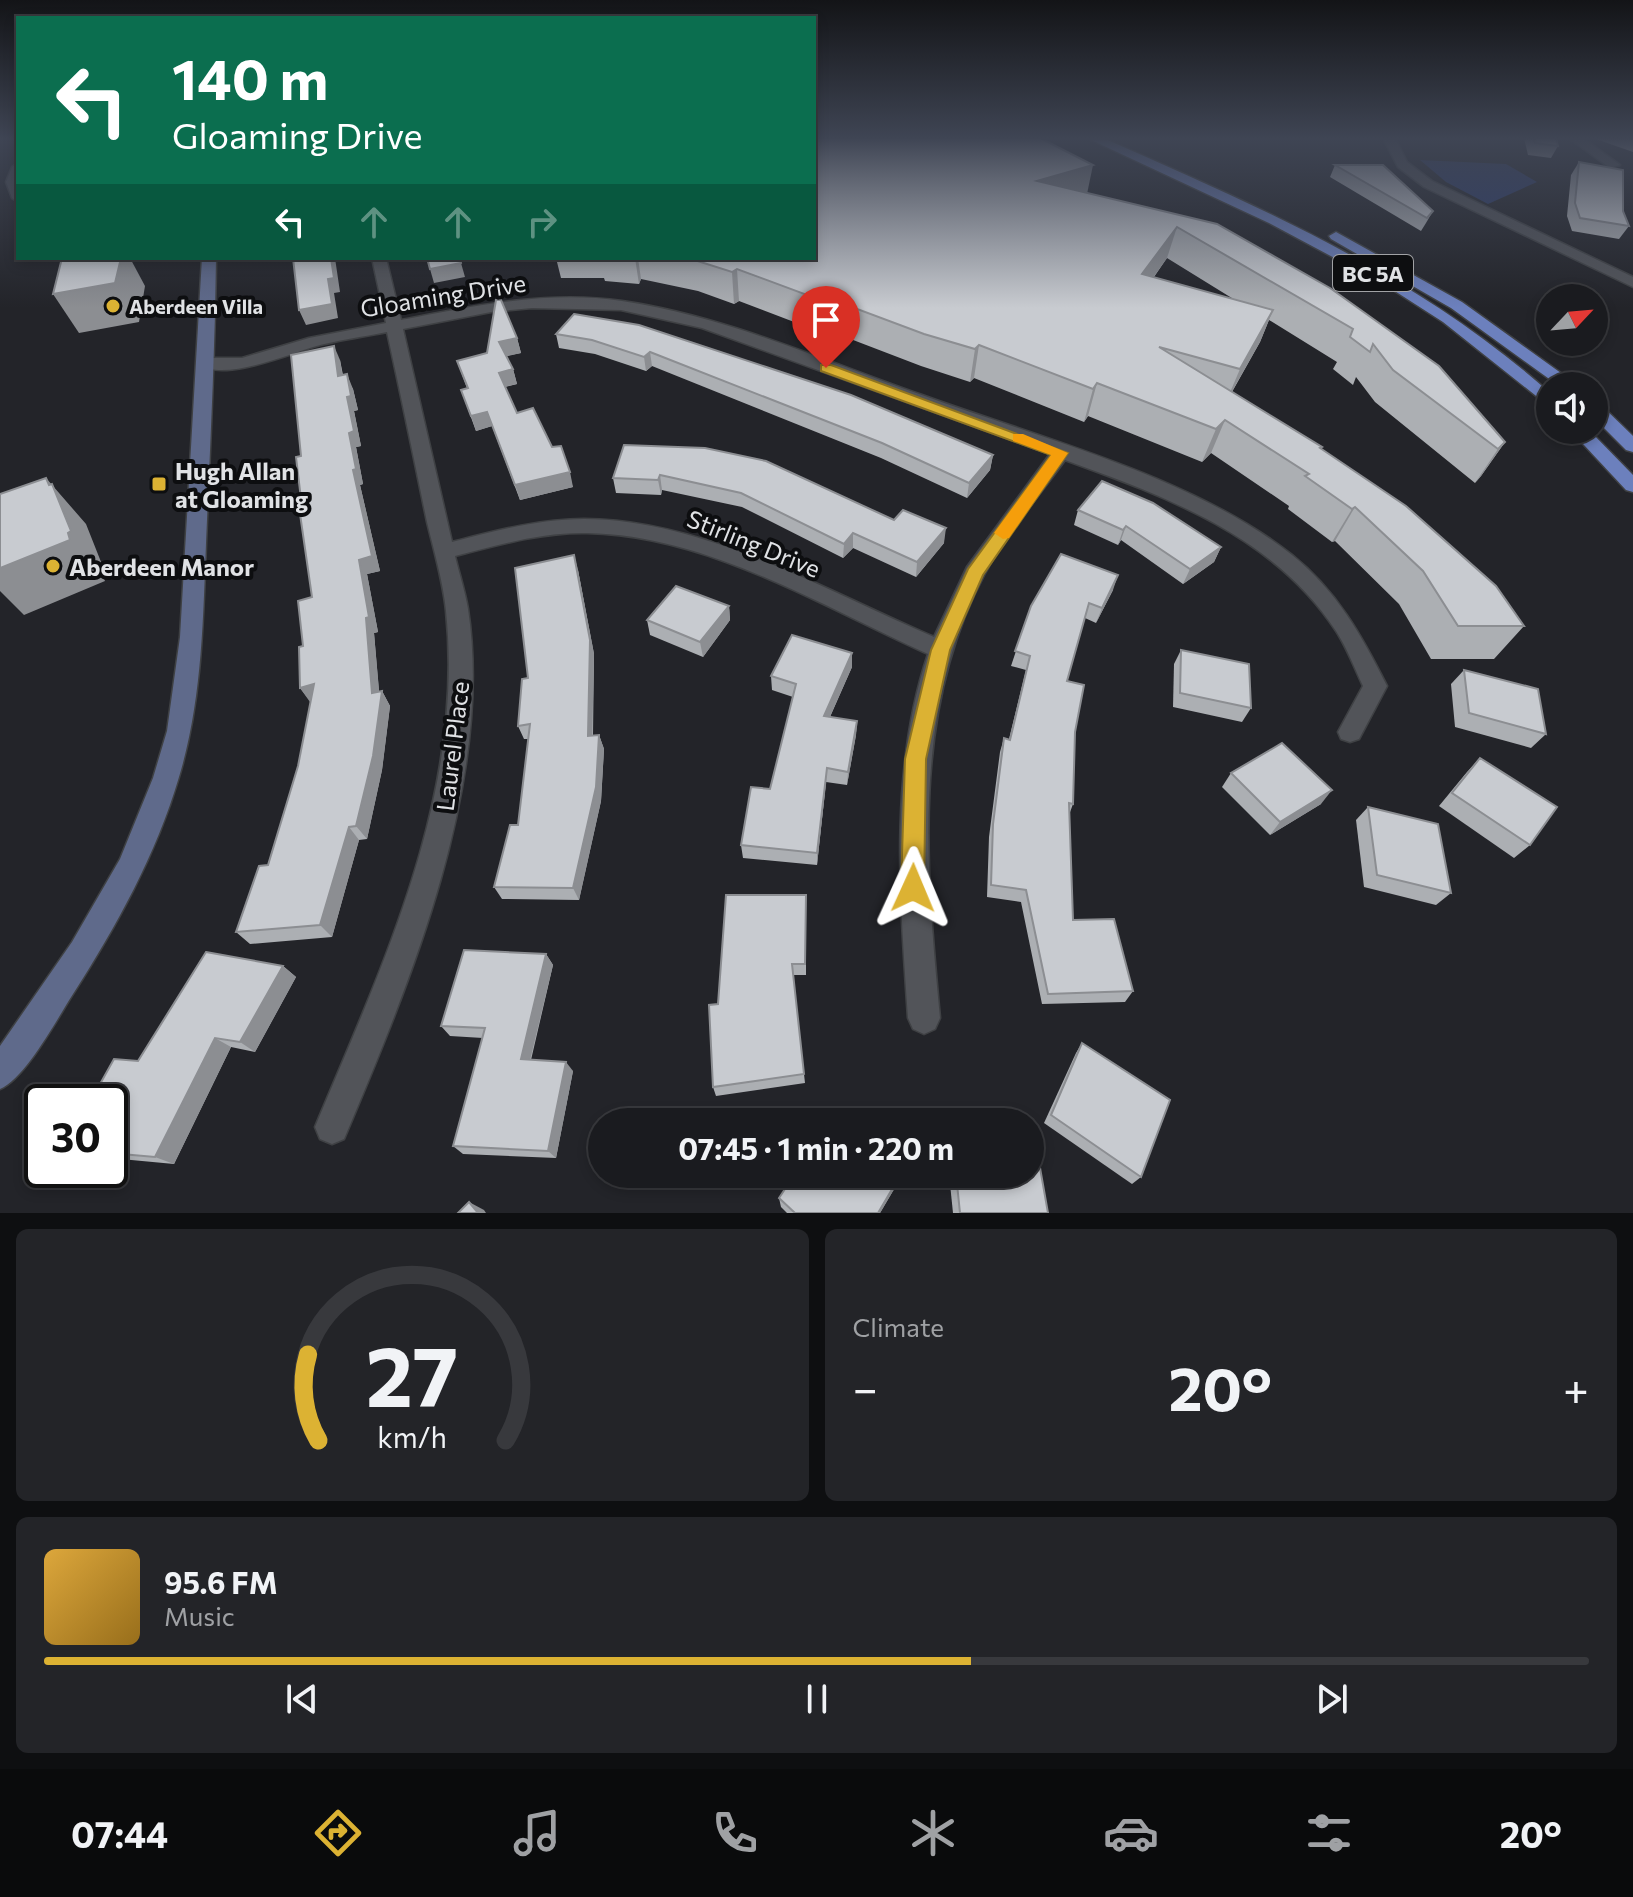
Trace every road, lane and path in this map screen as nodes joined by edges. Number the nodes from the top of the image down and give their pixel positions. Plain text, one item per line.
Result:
1 (1218, 195) edge
2 (1250, 195) edge
3 (1450, 195) edge
4 (209, 260) edge
5 (379, 260) edge
6 (1633, 266) edge
7 (1610, 272) junction
8 (1633, 283) edge
9 (394, 326) junction
10 (206, 363) junction
11 (1552, 372) edge
12 (1536, 390) edge
13 (1608, 422) edge
14 (1592, 444) edge
15 (1633, 446) edge
16 (1061, 453) junction
17 (1633, 486) edge
18 (445, 551) junction
19 (941, 650) junction
20 (1350, 732) dead end
21 (924, 1018) dead end
22 (0, 1073) edge
23 (332, 1127) dead end

1 - 12 main road, BC 5A
2 - 11 main road, BC 5A
3 - 7 street
4 - 10 main road
5 - 9 street, Laurel Place
6 - 7 street
7 - 8 street
9 - 10 street, Gloaming Drive
9 - 16 street, Gloaming Drive
9 - 18 street, Laurel Place
10 - 22 main road
13 - 15 main road
14 - 17 main road
16 - 19 street
16 - 20 street, Gloaming Drive
18 - 19 street, Stirling Drive
18 - 23 street, Laurel Place
19 - 21 street

